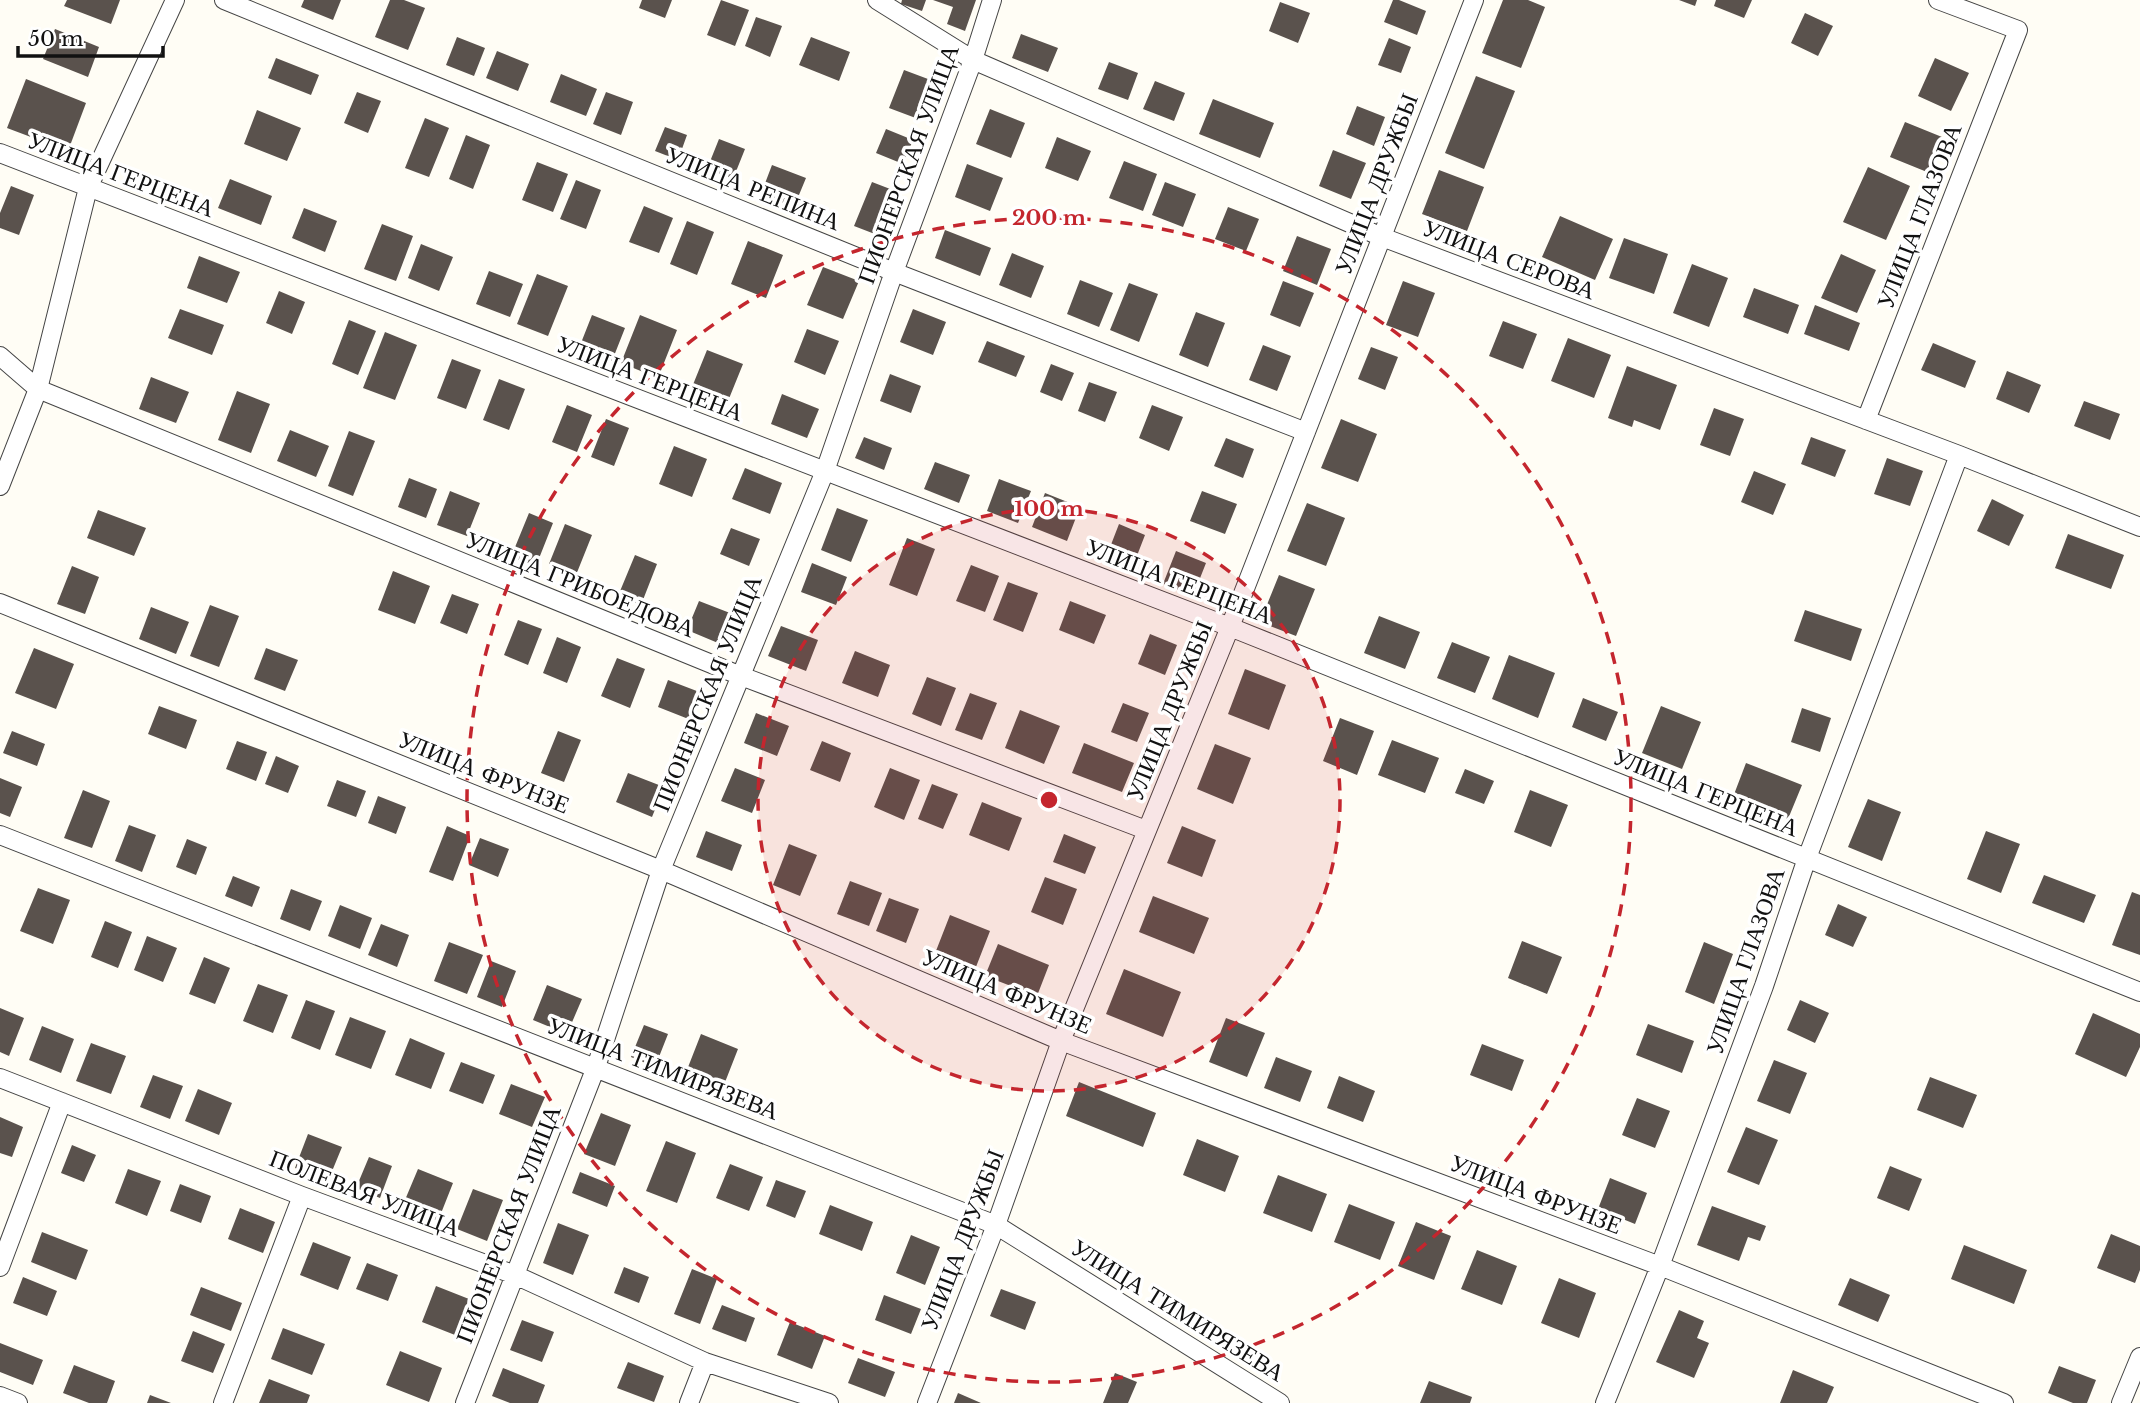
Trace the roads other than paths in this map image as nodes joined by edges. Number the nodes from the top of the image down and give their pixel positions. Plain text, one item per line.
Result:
1 (176, 0) edge
2 (224, 0) edge
3 (877, 0) edge
4 (992, 0) edge
5 (1474, 0) edge
6 (1938, 0) edge
7 (973, 60) junction
8 (0, 153) edge
9 (88, 188) junction
10 (1382, 237) junction
11 (894, 272) junction
12 (0, 356) edge
13 (38, 389) junction
14 (1866, 420) junction
15 (1306, 432) junction
16 (1959, 455) junction
17 (825, 471) junction
18 (0, 486) edge
19 (2140, 527) edge
20 (0, 603) edge
21 (1230, 626) junction
22 (741, 676) junction
23 (1146, 830) junction
24 (0, 835) edge
25 (1807, 858) junction
26 (661, 870) junction
27 (2140, 992) edge
28 (1060, 1041) junction
29 (596, 1067) junction
30 (0, 1078) edge
31 (62, 1102) junction
32 (302, 1196) junction
33 (996, 1225) junction
34 (1660, 1266) junction
35 (0, 1267) edge
36 (515, 1275) junction
37 (2140, 1357) edge
38 (705, 1362) junction
39 (0, 1396) edge
40 (18, 1403) edge
41 (223, 1403) edge
42 (465, 1403) edge
43 (689, 1403) edge
44 (829, 1403) edge
45 (927, 1403) edge
46 (1280, 1403) edge
47 (1605, 1403) edge
48 (2004, 1403) edge
49 (2121, 1403) edge

1 - 9 street
2 - 11 street, УЛИЦА РЕПИНА
3 - 7 street, УЛИЦА СЕРОВА
4 - 7 street, ПИОНЕРСКАЯ УЛИЦА
5 - 10 street, УЛИЦА ДРУЖБЫ
6 - 14 street, УЛИЦА ГЛАЗОВА
7 - 10 street, УЛИЦА СЕРОВА
7 - 11 street, ПИОНЕРСКАЯ УЛИЦА
8 - 9 street, УЛИЦА ГЕРЦЕНА
9 - 13 street
9 - 17 street, УЛИЦА ГЕРЦЕНА
10 - 14 street, УЛИЦА СЕРОВА
10 - 15 street, УЛИЦА ДРУЖБЫ
11 - 15 street, УЛИЦА РЕПИНА
11 - 17 street, ПИОНЕРСКАЯ УЛИЦА
12 - 13 street, УЛИЦА ГРИБОЕДОВА
13 - 18 street
13 - 22 street, УЛИЦА ГРИБОЕДОВА
14 - 16 street, УЛИЦА СЕРОВА
15 - 21 street, УЛИЦА ДРУЖБЫ
16 - 19 street, УЛИЦА СЕРОВА
16 - 25 street, УЛИЦА ГЛАЗОВА
17 - 21 street, УЛИЦА ГЕРЦЕНА
17 - 22 street, ПИОНЕРСКАЯ УЛИЦА
20 - 26 street, УЛИЦА ФРУНЗЕ
21 - 23 street, УЛИЦА ДРУЖБЫ
21 - 25 street, УЛИЦА ГЕРЦЕНА
22 - 23 street, УЛИЦА ГРИБОЕДОВА
22 - 26 street, ПИОНЕРСКАЯ УЛИЦА
23 - 28 street, УЛИЦА ДРУЖБЫ
24 - 29 street, УЛИЦА ТИМИРЯЗЕВА
25 - 27 street, УЛИЦА ГЕРЦЕНА
25 - 34 street, УЛИЦА ГЛАЗОВА
26 - 28 street, УЛИЦА ФРУНЗЕ
26 - 29 street, ПИОНЕРСКАЯ УЛИЦА
28 - 33 street, УЛИЦА ДРУЖБЫ
28 - 34 street, УЛИЦА ФРУНЗЕ
29 - 33 street, УЛИЦА ТИМИРЯЗЕВА
29 - 36 street, ПИОНЕРСКАЯ УЛИЦА
30 - 31 street, ПОЛЕВАЯ УЛИЦА
31 - 32 street, ПОЛЕВАЯ УЛИЦА
31 - 35 street
32 - 36 street, ПОЛЕВАЯ УЛИЦА
32 - 41 street
33 - 45 street, УЛИЦА ДРУЖБЫ
33 - 46 street, УЛИЦА ТИМИРЯЗЕВА
34 - 47 street, УЛИЦА ГЛАЗОВА
34 - 48 street, УЛИЦА ФРУНЗЕ
36 - 38 street, ПОЛЕВАЯ УЛИЦА
36 - 42 street, ПИОНЕРСКАЯ УЛИЦА
37 - 49 street
38 - 43 street
38 - 44 street, ПОЛЕВАЯ УЛИЦА
39 - 40 street

